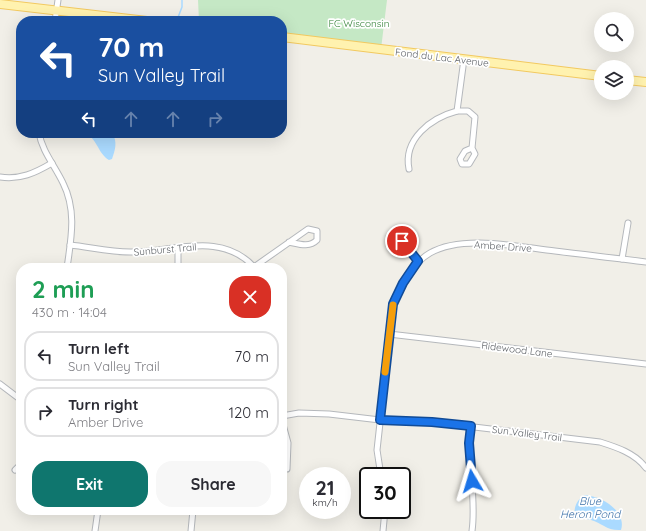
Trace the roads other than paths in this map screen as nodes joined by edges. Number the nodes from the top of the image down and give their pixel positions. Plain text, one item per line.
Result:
1 (58, 0) edge
2 (0, 4) edge
3 (56, 10) junction
4 (55, 16) edge
5 (106, 16) edge
6 (287, 38) edge
7 (464, 60) junction
8 (594, 75) edge
9 (634, 81) edge
10 (646, 82) edge
11 (457, 111) junction
12 (41, 138) edge
13 (472, 148) dead end
14 (52, 163) junction
15 (409, 169) dead end
16 (0, 177) edge
17 (628, 223) dead end
18 (402, 241) dead end
19 (289, 242) junction
20 (70, 245) junction
21 (178, 247) junction
22 (622, 259) junction
23 (418, 261) junction
24 (646, 262) edge
25 (68, 263) edge
26 (178, 263) edge
27 (250, 263) edge
28 (262, 263) edge
29 (389, 334) junction
30 (646, 364) edge
31 (0, 384) edge
32 (16, 396) edge
33 (287, 415) edge
34 (380, 420) junction
35 (471, 426) junction
36 (287, 439) edge
37 (380, 467) edge
38 (646, 468) edge
39 (287, 469) dead end
40 (97, 515) edge
41 (193, 515) edge
42 (384, 519) edge
43 (95, 531) edge
44 (191, 531) edge
45 (383, 531) edge
46 (472, 531) edge

1 - 3 street
2 - 3 main road
3 - 4 street
3 - 5 main road
6 - 7 main road, Fond du Lac Avenue
7 - 8 main road, Fond du Lac Avenue
7 - 11 street
9 - 10 main road
11 - 13 street
11 - 15 street
12 - 14 street
14 - 16 street
14 - 20 street
17 - 22 street
18 - 23 street
19 - 19 street
19 - 28 street
20 - 21 street, Sunburst Trail
20 - 25 street
21 - 26 street
21 - 27 street, Sunburst Trail
22 - 23 street, Amber Drive
22 - 24 street, Amber Drive
23 - 29 street, Amber Drive
29 - 30 street, Ridewood Lane
29 - 34 street, Amber Drive
31 - 32 street
33 - 34 street, Sun Valley Trail
34 - 35 street, Sun Valley Trail
34 - 37 street, Amber Drive
35 - 38 street, Sun Valley Trail
35 - 46 street
36 - 39 street
40 - 43 street
41 - 44 street
42 - 45 street

